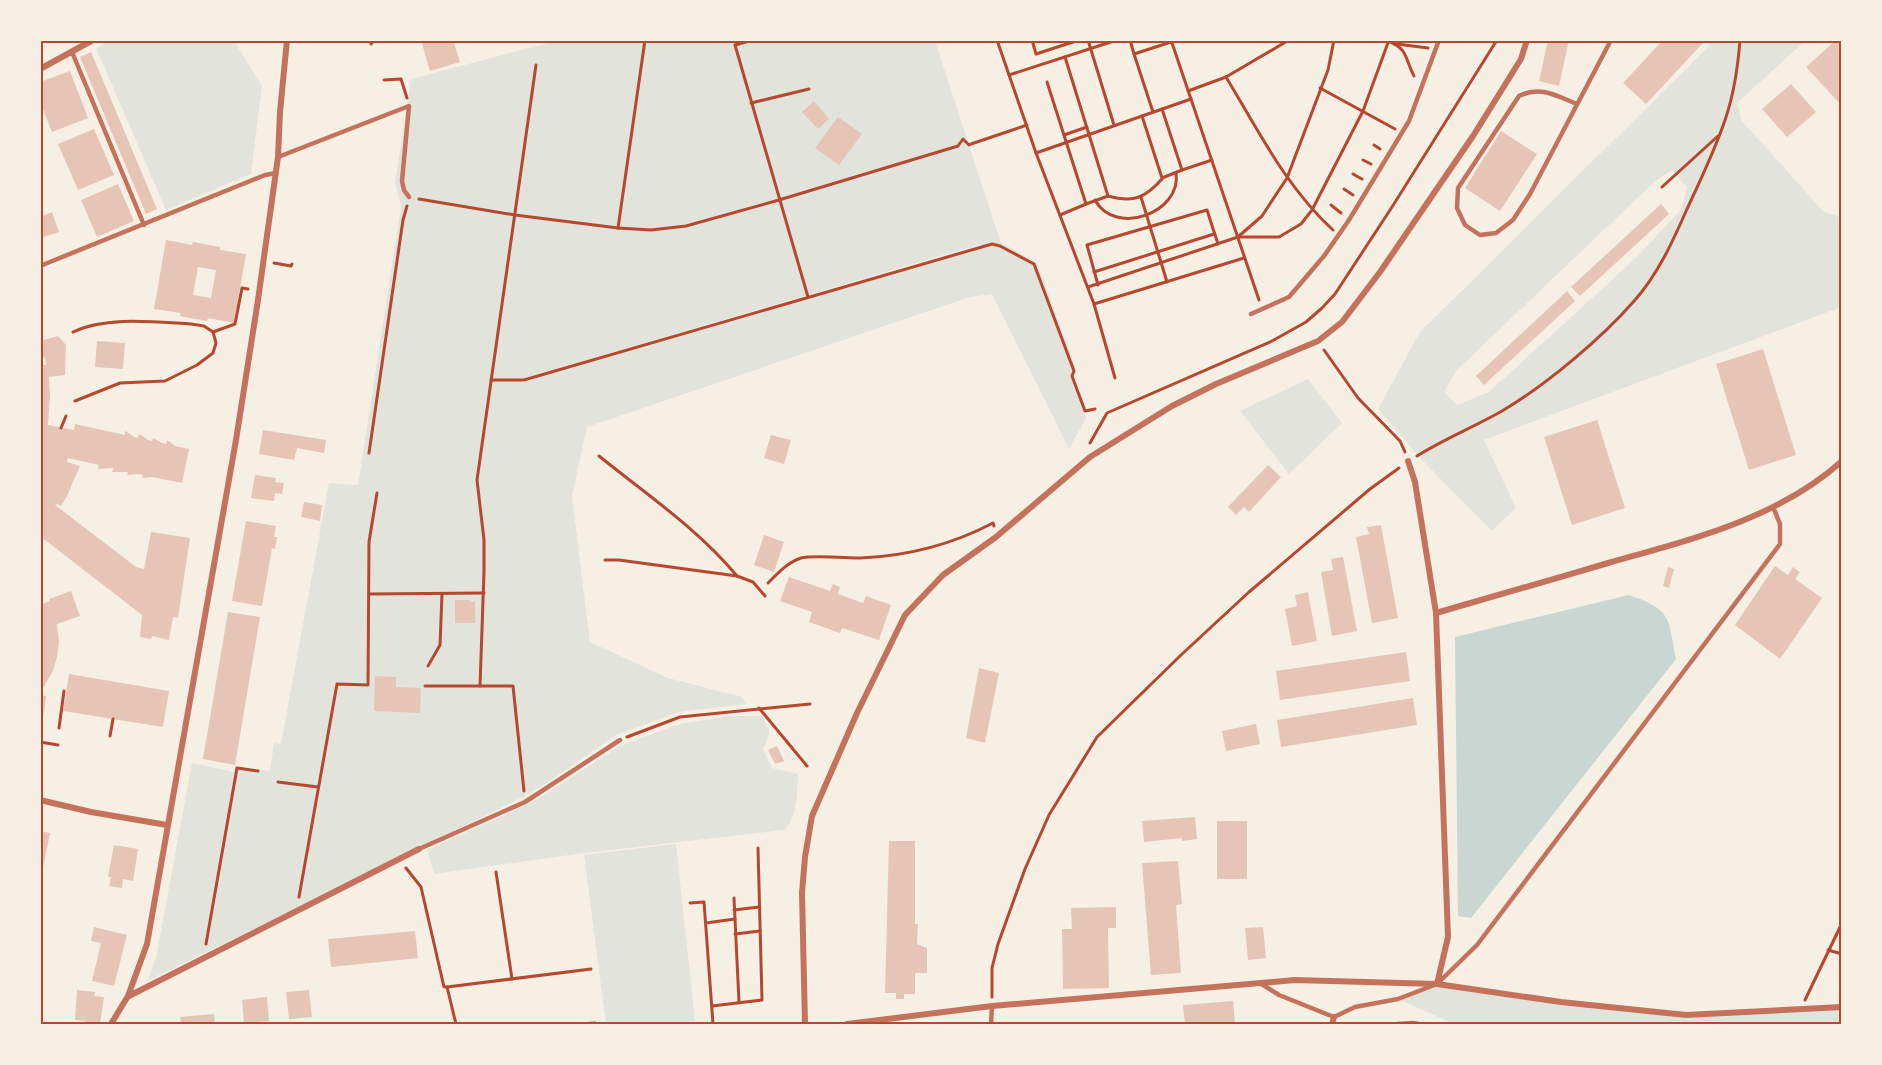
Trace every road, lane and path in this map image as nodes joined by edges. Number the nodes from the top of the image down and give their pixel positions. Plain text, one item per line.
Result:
1 (93, 40) edge
2 (287, 40) edge
3 (645, 40) edge
4 (753, 40) edge
5 (997, 40) edge
6 (1032, 40) edge
7 (1079, 40) edge
8 (1088, 40) edge
9 (1117, 40) edge
10 (1130, 40) edge
11 (1289, 40) edge
12 (1334, 40) edge
13 (1439, 40) edge
14 (1497, 40) edge
15 (1527, 40) edge
16 (1611, 40) edge
17 (1740, 40) edge
18 (1171, 41) edge
19 (1389, 41) edge
20 (1397, 44) junction
21 (1437, 49) junction
22 (1091, 50) junction
23 (72, 52) junction
24 (1134, 54) junction
25 (1065, 57) junction
26 (536, 65) dead end
27 (40, 69) edge
28 (1009, 75) junction
29 (1226, 77) junction
30 (384, 80) dead end
31 (1047, 82) dead end
32 (1423, 84) junction
33 (1320, 88) junction
34 (809, 89) dead end
35 (1188, 91) junction
36 (1191, 99) junction
37 (751, 103) junction
38 (1577, 104) junction
39 (409, 106) junction
40 (1162, 109) junction
41 (1363, 111) junction
42 (1153, 112) junction
43 (1142, 116) junction
44 (1027, 125) junction
45 (1114, 125) junction
46 (1087, 127) junction
47 (1402, 133) junction
48 (1719, 134) junction
49 (1064, 135) junction
50 (1090, 135) junction
51 (1067, 142) junction
52 (1036, 153) junction
53 (278, 157) junction
54 (1212, 160) junction
55 (1182, 170) junction
56 (276, 173) junction
57 (1176, 173) junction
58 (1162, 178) junction
59 (1287, 178) junction
60 (1662, 187) dead end
61 (1108, 196) junction
62 (409, 197) junction
63 (1141, 197) junction
64 (779, 200) junction
65 (1095, 200) junction
66 (1086, 204) junction
67 (1312, 210) junction
68 (515, 215) junction
69 (1060, 215) junction
70 (1148, 216) junction
71 (144, 225) junction
72 (1151, 226) junction
73 (618, 228) junction
74 (1214, 234) junction
75 (1339, 235) junction
76 (1238, 237) junction
77 (1218, 244) junction
78 (1159, 252) junction
79 (1244, 258) junction
80 (263, 261) junction
81 (1162, 263) junction
82 (292, 264) dead end
83 (40, 266) edge
84 (1094, 272) junction
85 (1167, 282) junction
86 (1098, 285) junction
87 (1088, 287) junction
88 (259, 290) junction
89 (808, 297) junction
90 (1094, 304) junction
91 (1262, 309) junction
92 (1251, 314) dead end
93 (73, 332) dead end
94 (213, 332) junction
95 (1318, 341) junction
96 (1115, 378) dead end
97 (491, 380) junction
98 (75, 401) dead end
99 (1095, 409) dead end
100 (66, 416) dead end
101 (61, 428) dead end
102 (1097, 431) dead end
103 (369, 453) dead end
104 (599, 456) dead end
105 (1408, 460) junction
106 (1842, 461) edge
107 (378, 493) dead end
108 (1773, 507) junction
109 (975, 532) dead end
110 (605, 560) dead end
111 (737, 576) junction
112 (768, 583) dead end
113 (484, 593) junction
114 (369, 594) junction
115 (442, 594) junction
116 (765, 596) dead end
117 (1436, 613) junction
118 (428, 666) dead end
119 (425, 686) dead end
120 (480, 686) junction
121 (64, 691) dead end
122 (810, 704) dead end
123 (759, 708) junction
124 (113, 719) dead end
125 (59, 728) dead end
126 (110, 736) dead end
127 (620, 740) joint
128 (40, 742) edge
129 (58, 745) dead end
130 (807, 766) dead end
131 (258, 771) dead end
132 (278, 782) dead end
133 (318, 787) junction
134 (40, 800) edge
135 (525, 802) junction
136 (167, 825) junction
137 (758, 848) dead end
138 (419, 849) joint
139 (399, 860) junction
140 (496, 872) dead end
141 (734, 898) dead end
142 (690, 903) dead end
143 (760, 907) junction
144 (734, 910) junction
145 (297, 911) junction
146 (735, 919) junction
147 (706, 923) junction
148 (1842, 923) edge
149 (760, 931) junction
150 (735, 934) junction
151 (1828, 950) junction
152 (1842, 954) edge
153 (203, 958) junction
154 (591, 969) dead end
155 (512, 980) junction
156 (1260, 983) junction
157 (1437, 984) junction
158 (447, 987) junction
159 (128, 996) junction
160 (1807, 996) dead end
161 (739, 1003) junction
162 (712, 1006) junction
163 (992, 1006) junction
164 (1842, 1007) edge
165 (891, 1021) edge
166 (1333, 1021) edge
167 (595, 1023) dead end
168 (111, 1024) edge
169 (456, 1024) edge
170 (580, 1024) edge
171 (713, 1024) edge
172 (805, 1024) edge
173 (848, 1024) edge
174 (991, 1024) edge
175 (1397, 1024) edge
176 (1419, 1024) edge

1 - 23 street
2 - 53 street
3 - 73 path
4 - 37 path
5 - 28 path
6 - 7 path
8 - 22 path
9 - 22 path
10 - 24 path
11 - 29 path
12 - 33 path
13 - 21 lane
14 - 102 path
15 - 95 street
16 - 38 lane
17 - 48 path
18 - 24 path
18 - 35 path
19 - 20 path
19 - 41 path
20 - 21 path
20 - 32 path
21 - 32 lane
22 - 25 path
22 - 45 path
23 - 27 street
23 - 71 lane
24 - 42 path
25 - 28 path
25 - 46 path
26 - 68 path
28 - 44 path
29 - 35 path
29 - 59 path
30 - 39 path
31 - 49 path
32 - 47 lane
33 - 41 path
33 - 59 path
34 - 37 path
35 - 36 path
36 - 40 path
36 - 54 path
37 - 64 path
38 - 38 lane
39 - 53 lane
39 - 62 lane
40 - 42 path
40 - 55 path
41 - 47 path
41 - 67 path
42 - 43 path
43 - 45 path
43 - 58 path
44 - 52 path
44 - 64 path
45 - 50 path
46 - 49 path
46 - 50 path
47 - 75 lane
48 - 60 path
48 - 105 path
49 - 51 path
50 - 51 path
50 - 61 path
51 - 52 path
51 - 66 path
52 - 69 path
53 - 56 street
54 - 55 path
54 - 76 path
55 - 57 path
56 - 71 lane
56 - 80 street
57 - 58 path
57 - 70 path
58 - 63 path
59 - 67 path
59 - 76 path
61 - 63 path
61 - 65 path
62 - 68 path
62 - 103 path
63 - 70 path
64 - 73 path
64 - 89 path
65 - 66 path
65 - 70 path
66 - 69 path
67 - 75 path
67 - 76 path
68 - 73 path
68 - 97 path
69 - 87 path
70 - 72 path
71 - 83 lane
72 - 74 path
72 - 78 path
72 - 84 path
74 - 77 path
74 - 78 path
75 - 91 lane
76 - 77 path
76 - 79 path
77 - 81 path
78 - 81 path
78 - 84 path
79 - 85 path
79 - 91 path
80 - 82 path
80 - 88 street
81 - 85 path
81 - 86 path
84 - 86 path
85 - 90 path
86 - 87 path
87 - 90 path
88 - 94 path
88 - 136 street
89 - 97 path
89 - 99 path
90 - 96 path
91 - 92 lane
93 - 94 path
94 - 98 path
95 - 105 path
95 - 172 street
97 - 113 path
100 - 101 path
104 - 111 path
105 - 117 street
105 - 163 path
106 - 108 street
107 - 114 path
108 - 117 street
108 - 157 lane
109 - 112 path
110 - 111 path
111 - 116 path
113 - 115 path
113 - 120 path
114 - 115 path
114 - 133 path
115 - 118 path
117 - 157 street
119 - 120 path
120 - 135 path
121 - 125 path
122 - 123 path
123 - 127 path
123 - 130 path
124 - 126 path
127 - 135 lane
128 - 129 path
131 - 153 path
132 - 133 path
133 - 145 path
134 - 136 street
135 - 138 lane
136 - 159 street
137 - 143 path
138 - 139 street
139 - 145 street
139 - 158 path
140 - 155 path
141 - 144 path
142 - 147 path
143 - 144 path
143 - 149 path
144 - 146 path
145 - 153 street
146 - 147 path
146 - 150 path
147 - 162 path
148 - 151 path
149 - 150 path
149 - 161 path
150 - 161 path
151 - 152 path
151 - 160 path
153 - 159 street
154 - 155 path
155 - 158 path
156 - 157 street
156 - 163 street
156 - 166 lane
157 - 164 street
157 - 166 lane
158 - 169 path
159 - 168 street
161 - 162 path
162 - 171 path
163 - 165 street
163 - 174 lane
165 - 173 street
167 - 170 path
175 - 176 lane

